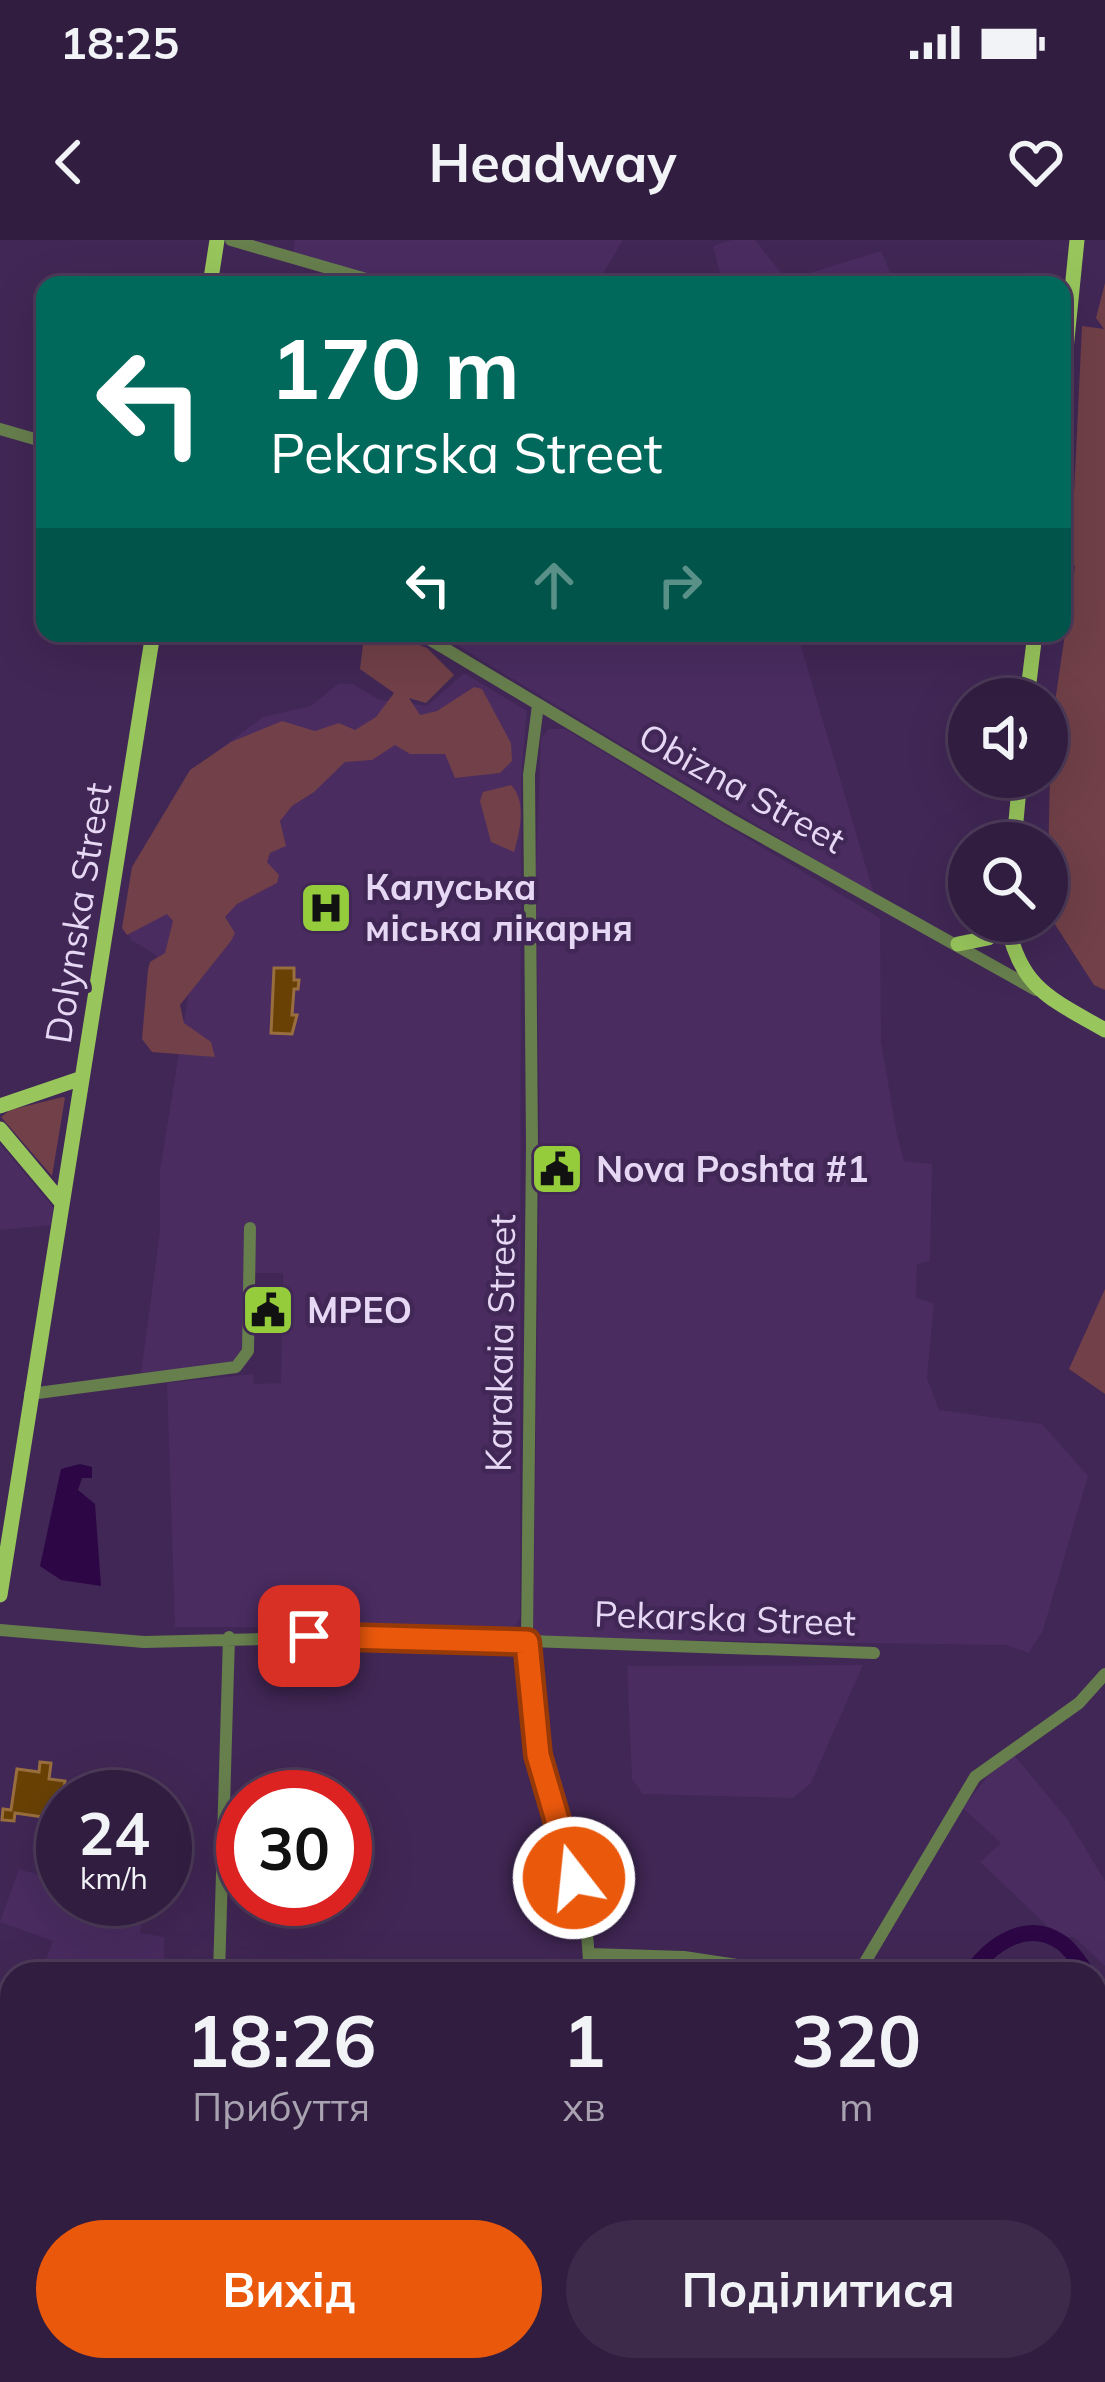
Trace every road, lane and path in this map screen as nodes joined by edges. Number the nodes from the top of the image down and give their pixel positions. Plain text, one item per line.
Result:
1 (217, 240) edge
2 (231, 240) edge
3 (1077, 240) edge
4 (211, 276) edge
5 (356, 276) edge
6 (1071, 300) edge
7 (0, 429) edge
8 (36, 439) edge
9 (152, 642) edge
10 (434, 642) edge
11 (1034, 642) edge
12 (1030, 678) edge
13 (538, 706) junction
14 (968, 942) edge
15 (1011, 942) edge
16 (958, 944) junction
17 (1037, 991) junction
18 (1105, 1030) edge
19 (82, 1078) junction
20 (0, 1106) edge
21 (0, 1130) edge
22 (62, 1203) junction
23 (250, 1228) dead end
24 (30, 1394) junction
25 (0, 1595) edge
26 (0, 1630) edge
27 (230, 1637) junction
28 (527, 1642) junction
29 (874, 1653) dead end
30 (1105, 1674) edge
31 (590, 1954) junction
32 (219, 1962) edge
33 (590, 1962) edge
34 (717, 1962) edge
35 (865, 1962) edge

1 - 4 main road
2 - 5 street
3 - 6 main road
7 - 8 street
9 - 19 main road, Dolynska Street
10 - 13 street, Obizna Street
11 - 12 main road
13 - 16 street, Obizna Street
13 - 28 street, Karakaia Street
14 - 16 main road
15 - 17 main road
16 - 17 street, Obizna Street
17 - 18 main road, Obizna Street
19 - 20 main road
19 - 22 main road, Dolynska Street
21 - 22 main road
22 - 24 main road, Dolynska Street
23 - 24 street
24 - 25 main road, Dolynska Street
26 - 27 street, Pekarska Street
27 - 28 street, Pekarska Street
27 - 32 street
28 - 29 street, Pekarska Street
28 - 31 street, Karakaia Street
30 - 35 street
31 - 33 street, Karakaia Street
31 - 34 street

